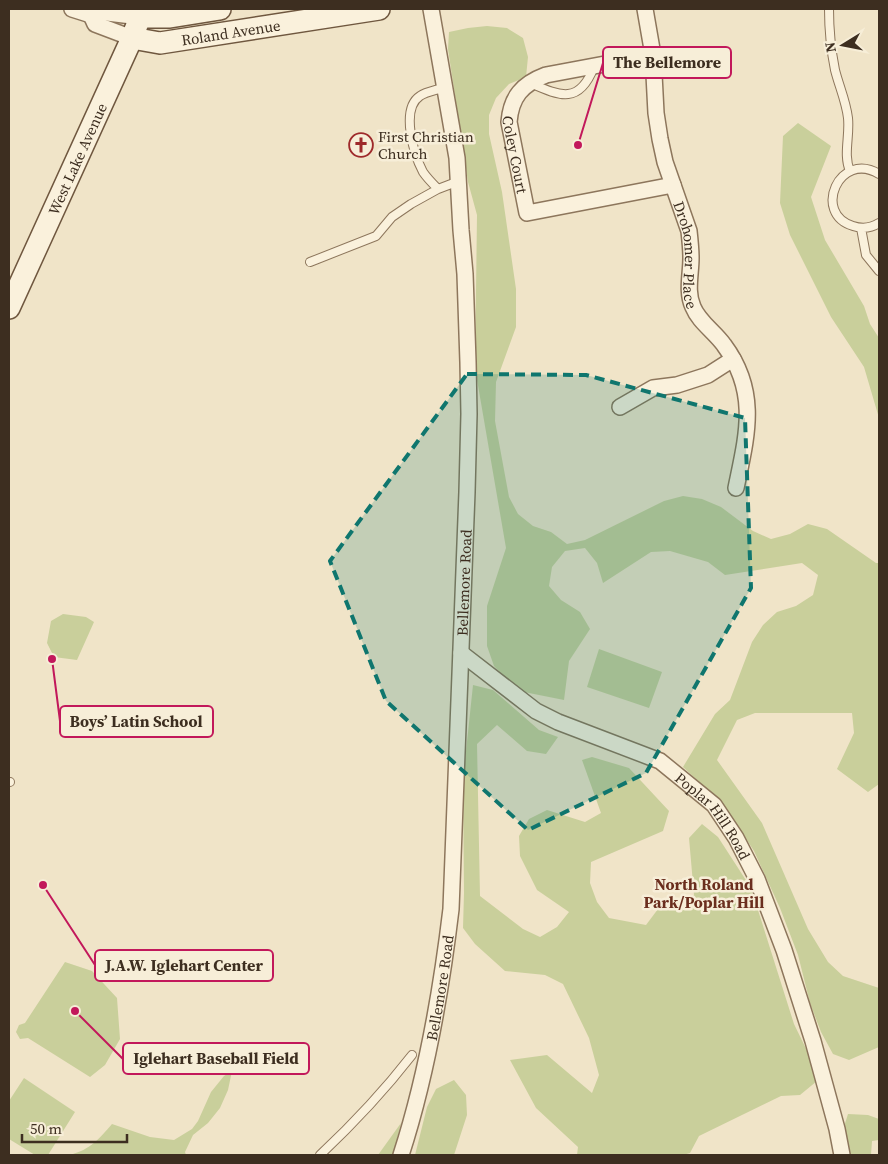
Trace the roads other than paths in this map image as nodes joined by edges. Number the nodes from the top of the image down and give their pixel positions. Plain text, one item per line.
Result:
1 (72, 9) edge
2 (220, 9) edge
3 (379, 9) edge
4 (431, 9) edge
5 (645, 9) edge
6 (830, 9) edge
7 (141, 13) edge
8 (91, 15) junction
9 (132, 38) junction
10 (653, 55) junction
11 (594, 67) junction
12 (530, 83) junction
13 (446, 87) junction
14 (850, 171) junction
15 (879, 174) edge
16 (459, 181) junction
17 (673, 185) junction
18 (438, 189) junction
19 (879, 222) edge
20 (860, 228) junction
21 (310, 262) dead end
22 (879, 271) edge
23 (9, 308) edge
24 (733, 360) junction
25 (620, 407) dead end
26 (736, 488) dead end
27 (460, 653) junction
28 (412, 1055) dead end
29 (320, 1155) edge
30 (402, 1155) edge
31 (842, 1155) edge

1 - 8 street, Roland Avenue
2 - 7 street, Roland Avenue
3 - 9 street, Roland Avenue
4 - 13 street, Bellemore Road
5 - 10 street, Drohomer Place
6 - 14 lane
7 - 8 street, Roland Avenue
7 - 9 street, West Lake Avenue
8 - 9 street, Roland Avenue
9 - 23 street, West Lake Avenue
10 - 11 street, Coley Court
10 - 17 street, Drohomer Place
11 - 12 street, Coley Court
11 - 12 lane
12 - 17 street, Coley Court
13 - 16 street, Bellemore Road
13 - 18 lane
14 - 15 lane
14 - 20 lane
16 - 18 lane
16 - 27 street, Bellemore Road
17 - 24 street, Drohomer Place
18 - 21 lane
19 - 20 lane
20 - 22 lane
24 - 25 street
24 - 26 street, Drohomer Place
27 - 30 street, Bellemore Road
27 - 31 street, Poplar Hill Road
28 - 29 lane

